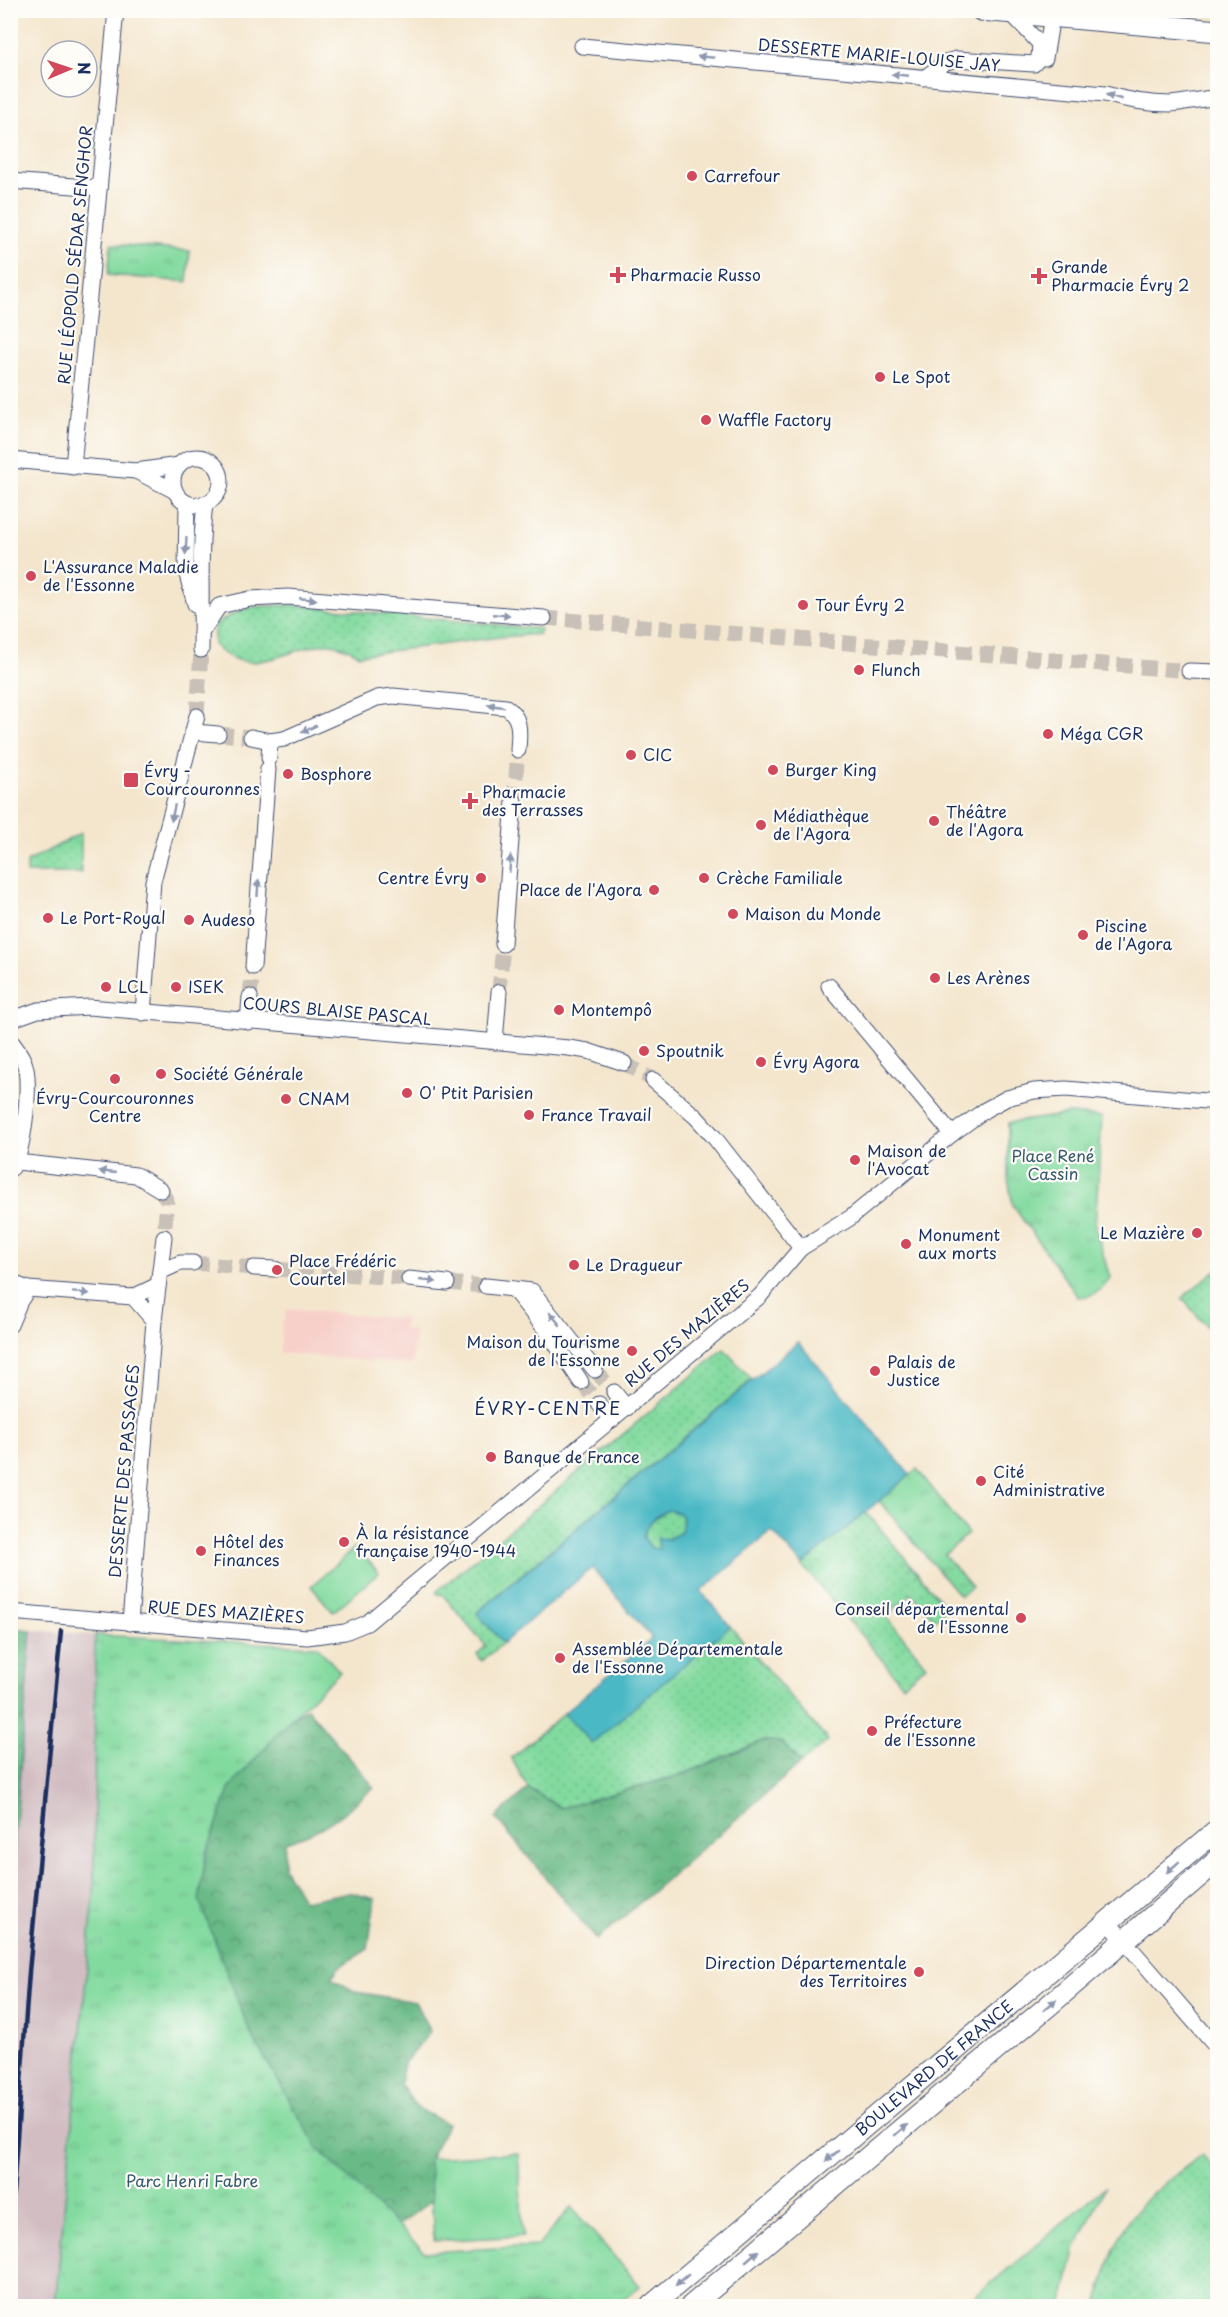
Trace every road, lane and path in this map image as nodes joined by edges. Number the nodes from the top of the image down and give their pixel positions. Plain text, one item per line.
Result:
1 (116, 10) edge
2 (981, 10) edge
3 (1011, 13) junction
4 (1052, 14) edge
5 (1218, 31) edge
6 (582, 46) dead end
7 (941, 67) junction
8 (924, 78) junction
9 (1218, 98) edge
10 (10, 181) edge
11 (99, 188) junction
12 (10, 460) edge
13 (179, 465) junction
14 (73, 467) junction
15 (136, 471) junction
16 (175, 491) junction
17 (188, 503) junction
18 (205, 504) junction
19 (195, 589) junction
20 (250, 599) junction
21 (544, 618) tunnel mouth
22 (201, 633) junction
23 (201, 650) tunnel mouth
24 (1216, 670) edge
25 (1189, 671) tunnel mouth
26 (197, 716) tunnel mouth
27 (195, 732) junction
28 (218, 734) tunnel mouth
29 (251, 737) tunnel mouth
30 (270, 741) junction
31 (518, 750) tunnel mouth
32 (514, 801) tunnel mouth
33 (503, 944) tunnel mouth
34 (253, 967) tunnel mouth
35 (829, 986) dead end
36 (499, 992) tunnel mouth
37 (250, 997) tunnel mouth
38 (143, 1012) junction
39 (10, 1020) edge
40 (248, 1022) junction
41 (10, 1040) edge
42 (495, 1042) junction
43 (624, 1063) tunnel mouth
44 (653, 1080) tunnel mouth
45 (1218, 1102) edge
46 (952, 1134) junction
47 (14, 1166) edge
48 (161, 1190) dead end
49 (164, 1237) tunnel mouth
50 (801, 1248) junction
51 (192, 1263) tunnel mouth
52 (254, 1268) tunnel mouth
53 (275, 1269) tunnel mouth
54 (159, 1279) junction
55 (409, 1279) tunnel mouth
56 (10, 1282) edge
57 (447, 1283) tunnel mouth
58 (486, 1286) tunnel mouth
59 (28, 1289) junction
60 (513, 1289) junction
61 (134, 1297) junction
62 (154, 1321) junction
63 (10, 1325) edge
64 (595, 1370) tunnel mouth
65 (581, 1382) tunnel mouth
66 (614, 1392) tunnel mouth
67 (599, 1404) tunnel mouth
68 (627, 1408) junction
69 (612, 1420) junction
70 (10, 1612) edge
71 (130, 1623) junction
72 (1218, 1829) edge
73 (1218, 1860) edge
74 (1108, 1922) junction
75 (1124, 1939) junction
76 (1218, 2049) edge
77 (651, 2307) edge
78 (690, 2307) edge

1 - 11 street, RUE LÉOPOLD SÉDAR SENGHOR
2 - 3 main road
3 - 4 main road
3 - 7 street
4 - 5 main road
4 - 7 street
8 -> 6 street, DESSERTE MARIE-LOUISE JAY
7 - 8 street
9 -> 8 street, DESSERTE MARIE-LOUISE JAY
10 - 11 street
11 - 14 street, RUE LÉOPOLD SÉDAR SENGHOR
12 - 14 street
13 - 15 street
13 - 16 street
13 - 18 street
14 - 15 street
15 - 16 street
16 - 17 street
17 - 18 street
17 -> 19 street
18 - 19 street
19 - 20 street
19 - 22 street
20 -> 21 street
20 - 22 street
22 - 23 street
24 - 25 street
26 - 27 street
27 - 28 street
27 -> 38 street
29 - 30 street
31 -> 30 street
34 -> 30 street
33 -> 32 street
35 - 46 street
36 - 42 street
37 - 40 street
38 - 39 street, COURS BLAISE PASCAL
38 - 40 street, COURS BLAISE PASCAL
40 - 42 street, COURS BLAISE PASCAL
41 - 47 street
42 - 43 street, COURS BLAISE PASCAL
44 - 50 street
45 - 46 street, RUE DES MAZIÈRES
46 - 50 street, RUE DES MAZIÈRES
48 -> 47 street
49 - 54 street, DESSERTE DES PASSAGES
50 - 68 street, RUE DES MAZIÈRES
51 - 54 street
52 - 53 street
54 - 61 street
54 - 62 street, DESSERTE DES PASSAGES
55 -> 57 street
56 - 59 street
58 - 60 street
59 -> 61 street
59 - 63 street
64 -> 60 street
60 - 65 street
61 - 62 street
62 - 71 street, DESSERTE DES PASSAGES
66 - 68 street
67 - 69 street
68 - 69 street, RUE DES MAZIÈRES
69 - 71 street, RUE DES MAZIÈRES
70 - 71 street, RUE DES MAZIÈRES
72 -> 74 main road, BOULEVARD DE FRANCE
73 - 75 main road, BOULEVARD DE FRANCE
74 - 75 street
74 -> 77 main road, BOULEVARD DE FRANCE
75 - 76 street
78 -> 75 main road, BOULEVARD DE FRANCE

